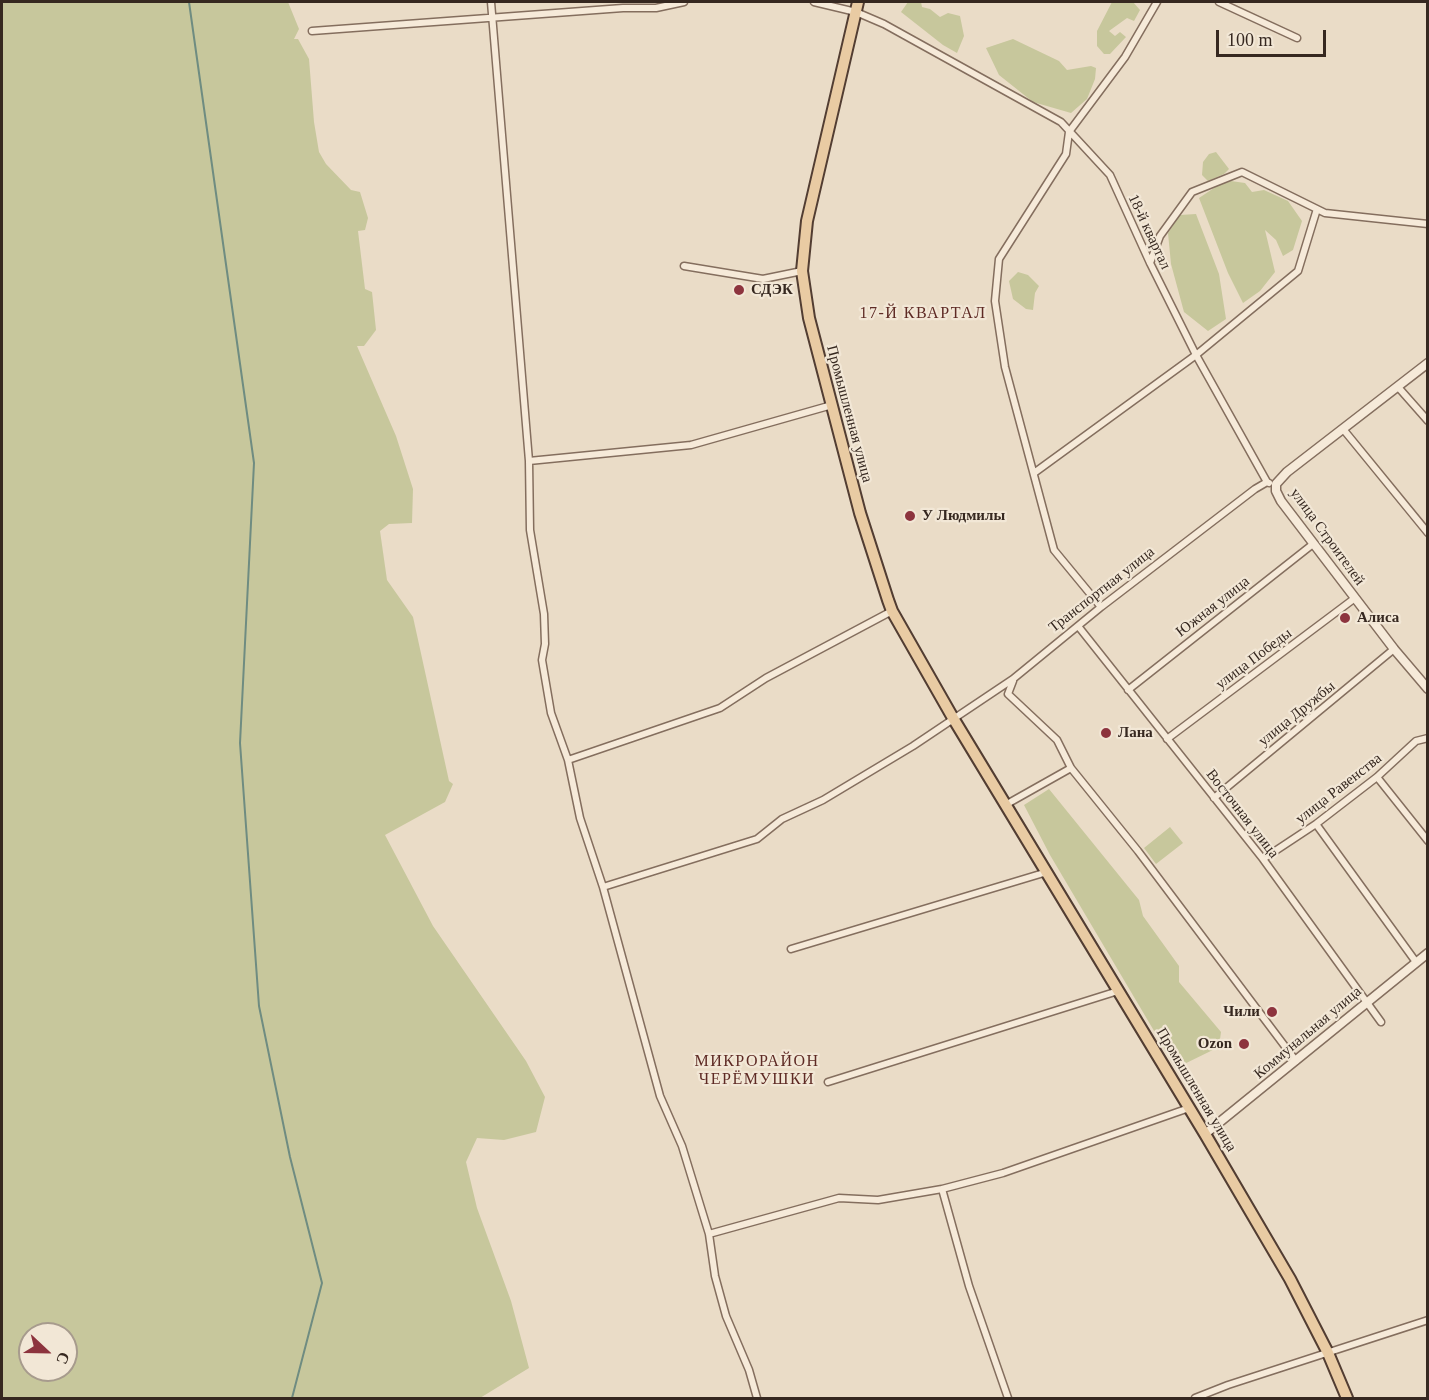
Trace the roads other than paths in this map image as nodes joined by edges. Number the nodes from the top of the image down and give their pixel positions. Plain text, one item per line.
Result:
1 (491, 2) edge
2 (684, 2) edge
3 (814, 2) edge
4 (1157, 2) edge
5 (1219, 2) edge
6 (857, 7) edge
7 (493, 18) junction
8 (312, 31) dead end
9 (1297, 38) dead end
10 (1069, 132) junction
11 (1317, 209) junction
12 (1428, 224) edge
13 (1150, 263) junction
14 (684, 266) dead end
15 (802, 271) junction
16 (1196, 355) junction
17 (1428, 363) edge
18 (1398, 387) junction
19 (832, 405) junction
20 (1428, 421) edge
21 (1343, 429) junction
22 (529, 461) junction
23 (1034, 473) junction
24 (1272, 483) junction
25 (1428, 533) edge
26 (1313, 544) junction
27 (1355, 598) junction
28 (1101, 607) junction
29 (892, 611) junction
30 (1078, 626) junction
31 (1394, 649) junction
32 (1013, 680) junction
33 (1428, 689) edge
34 (1128, 690) junction
35 (953, 718) junction
36 (1428, 738) edge
37 (1167, 739) junction
38 (568, 760) junction
39 (1071, 768) junction
40 (1377, 777) junction
41 (1214, 798) junction
42 (1007, 804) junction
43 (1316, 824) junction
44 (1428, 842) edge
45 (1263, 859) junction
46 (1047, 872) junction
47 (603, 887) junction
48 (791, 949) dead end
49 (1428, 953) edge
50 (1416, 962) junction
51 (1118, 991) junction
52 (1366, 1002) junction
53 (1381, 1022) dead end
54 (1296, 1061) junction
55 (828, 1083) dead end
56 (1189, 1108) junction
57 (1205, 1134) junction
58 (942, 1189) junction
59 (709, 1234) junction
60 (1428, 1320) edge
61 (1328, 1353) junction
62 (757, 1398) edge
63 (1008, 1398) edge
64 (1195, 1398) edge
65 (1347, 1398) edge

1 - 7 street
2 - 7 street
3 - 6 street, 18-й квартал
4 - 10 street
5 - 9 street
6 - 10 street, 18-й квартал
6 - 15 main road, Промышленная улица
7 - 8 street
7 - 22 street
10 - 13 street, 18-й квартал
10 - 23 street
11 - 12 street
11 - 13 street
11 - 16 street
13 - 16 street, 18-й квартал
14 - 15 street
15 - 19 main road, Промышленная улица
16 - 23 street
16 - 24 street, 18-й квартал
17 - 18 street, Транспортная улица
18 - 20 street
18 - 21 street, Транспортная улица
19 - 22 street
19 - 29 main road, Промышленная улица
21 - 24 street, Транспортная улица
21 - 25 street
22 - 38 street
23 - 28 street
24 - 26 street, улица Строителей
24 - 28 street, Транспортная улица
26 - 27 street, улица Строителей
26 - 34 street, Южная улица
27 - 31 street, улица Строителей
27 - 37 street, улица Победы
28 - 30 street, Транспортная улица
29 - 35 main road, Промышленная улица
29 - 38 street
30 - 32 street, Транспортная улица
30 - 34 street, Восточная улица
31 - 33 street, улица Строителей
31 - 41 street, улица Дружбы
32 - 35 street, Транспортная улица
32 - 39 street
34 - 37 street, Восточная улица
35 - 42 main road, Промышленная улица
35 - 47 street, Транспортная улица
36 - 40 street, улица Равенства
37 - 41 street, Восточная улица
38 - 47 street
39 - 42 street
39 - 54 street
40 - 43 street, улица Равенства
40 - 44 street
41 - 45 street, Восточная улица
42 - 46 main road, Промышленная улица
43 - 45 street, улица Равенства
43 - 50 street
45 - 52 street, Восточная улица
46 - 48 street
46 - 51 main road, Промышленная улица
47 - 59 street
49 - 50 street, Коммунальная улица
50 - 52 street, Коммунальная улица
51 - 55 street
51 - 56 main road, Промышленная улица
52 - 53 street, Восточная улица
52 - 54 street, Коммунальная улица
54 - 57 street, Коммунальная улица
56 - 57 main road, Промышленная улица
56 - 58 street
57 - 61 main road, Промышленная улица
58 - 59 street
58 - 63 street
59 - 62 street
60 - 61 street
61 - 64 street
61 - 65 main road, Промышленная улица

